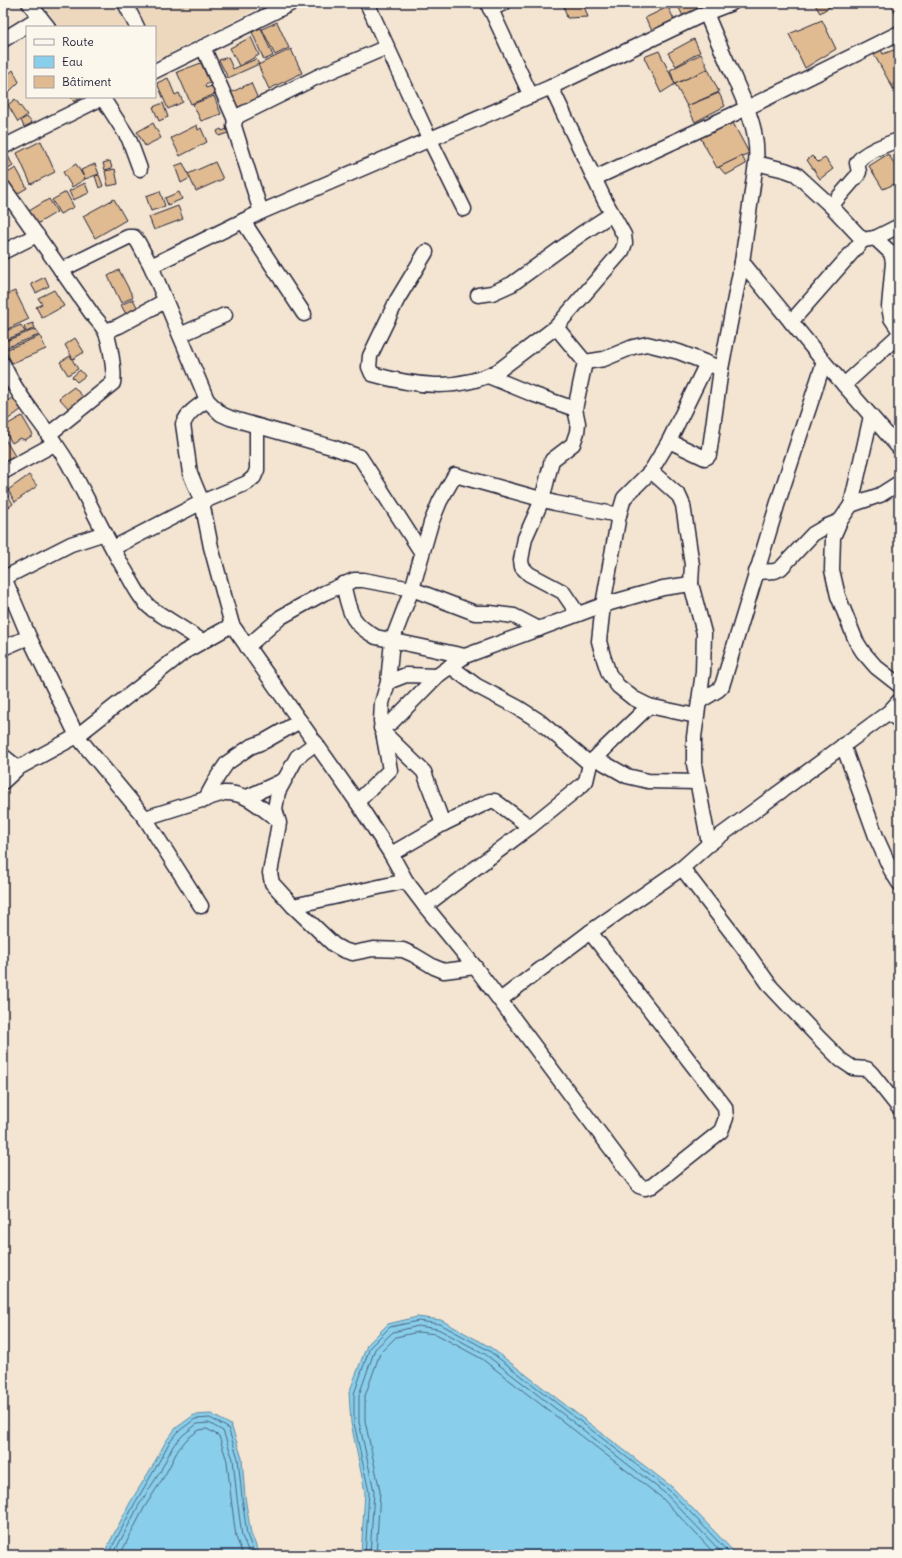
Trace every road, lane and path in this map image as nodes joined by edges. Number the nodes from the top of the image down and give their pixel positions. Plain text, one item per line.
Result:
1 (29, 3) edge
2 (125, 3) edge
3 (367, 3) edge
4 (504, 3) edge
5 (286, 4) edge
6 (730, 4) edge
7 (489, 6) edge
8 (706, 13) junction
9 (44, 22) edge
10 (137, 26) edge
11 (26, 30) edge
12 (899, 33) edge
13 (3, 40) edge
14 (203, 47) junction
15 (387, 47) junction
16 (156, 67) edge
17 (551, 87) junction
18 (531, 96) junction
19 (101, 98) edge
20 (104, 98) edge
21 (747, 108) junction
22 (235, 120) junction
23 (430, 140) junction
24 (899, 140) edge
25 (3, 147) edge
26 (756, 163) junction
27 (140, 169) dead end
28 (595, 178) junction
29 (3, 186) edge
30 (831, 206) junction
31 (464, 209) dead end
32 (261, 212) junction
33 (612, 214) junction
34 (243, 221) junction
35 (899, 226) edge
36 (36, 235) junction
37 (869, 239) junction
38 (3, 252) edge
39 (426, 252) dead end
40 (742, 262) junction
41 (151, 266) junction
42 (61, 270) junction
43 (478, 295) dead end
44 (165, 301) junction
45 (304, 314) dead end
46 (225, 315) dead end
47 (791, 322) junction
48 (556, 328) junction
49 (899, 330) edge
50 (106, 331) junction
51 (180, 335) junction
52 (899, 335) edge
53 (585, 362) junction
54 (824, 362) junction
55 (707, 363) junction
56 (721, 369) junction
57 (5, 371) edge
58 (488, 376) junction
59 (844, 385) junction
60 (207, 400) junction
61 (575, 409) junction
62 (871, 416) junction
63 (257, 426) junction
64 (51, 439) junction
65 (669, 441) junction
66 (899, 448) edge
67 (651, 471) junction
68 (3, 472) edge
69 (899, 483) edge
70 (542, 500) junction
71 (202, 502) junction
72 (851, 505) junction
73 (619, 515) junction
74 (840, 521) junction
75 (106, 534) junction
76 (113, 548) junction
77 (422, 553) junction
78 (756, 572) junction
79 (4, 577) edge
80 (343, 584) junction
81 (691, 584) junction
82 (412, 589) junction
83 (603, 605) junction
84 (578, 614) junction
85 (232, 625) junction
86 (539, 629) junction
87 (29, 637) junction
88 (202, 641) junction
89 (392, 641) junction
90 (247, 647) junction
91 (3, 648) edge
92 (465, 656) junction
93 (390, 661) junction
94 (450, 666) junction
95 (406, 675) junction
96 (437, 676) junction
97 (388, 682) junction
98 (899, 686) edge
99 (700, 701) junction
100 (899, 701) edge
101 (649, 706) junction
102 (696, 716) junction
103 (894, 716) edge
104 (300, 721) junction
105 (382, 730) junction
106 (77, 736) junction
107 (316, 743) junction
108 (843, 745) junction
109 (3, 756) edge
110 (412, 760) junction
111 (592, 761) junction
112 (18, 768) junction
113 (390, 770) junction
114 (3, 782) edge
115 (282, 782) junction
116 (697, 782) junction
117 (247, 797) junction
118 (205, 800) junction
119 (357, 802) junction
120 (145, 818) junction
121 (277, 819) junction
122 (443, 824) junction
123 (530, 827) junction
124 (709, 844) junction
125 (391, 854) junction
126 (682, 868) junction
127 (406, 881) junction
128 (899, 883) edge
129 (202, 906) dead end
130 (293, 906) junction
131 (425, 906) junction
132 (590, 932) junction
133 (476, 967) junction
134 (500, 1000) junction
135 (899, 1108) edge

1 - 9 street
2 - 10 street
3 - 15 street
4 - 7 street
5 - 14 street
6 - 8 street
7 - 18 street
8 - 17 street
8 - 21 street
11 - 13 street
12 - 21 street
14 - 16 street
14 - 22 street
15 - 22 street
15 - 23 street
17 - 18 street
17 - 28 street
18 - 23 street
19 - 25 street
20 - 27 street
21 - 26 street
21 - 28 street
22 - 32 street
23 - 31 street
23 - 32 street
24 - 30 street
26 - 30 street
26 - 40 street
28 - 33 street
29 - 36 street
30 - 37 street
32 - 34 street
33 - 43 street
33 - 48 street
34 - 41 street
34 - 45 street
35 - 37 street
36 - 38 street
36 - 42 street
37 - 47 street
37 - 49 street
39 - 58 street
40 - 47 street
40 - 56 street
41 - 42 street
41 - 44 street
42 - 50 street
44 - 50 street
44 - 51 street
46 - 51 street
47 - 54 street
48 - 53 street
48 - 58 street
50 - 64 street
51 - 60 street
52 - 59 street
53 - 55 street
53 - 61 street
54 - 59 street
54 - 78 street
55 - 56 street
55 - 65 street
56 - 65 street
57 - 64 street
58 - 61 street
59 - 62 street
60 - 63 street
60 - 71 street
61 - 70 street
62 - 66 street
62 - 72 street
63 - 71 street
63 - 77 street
64 - 68 street
64 - 75 street
65 - 67 street
67 - 73 street
67 - 81 street
69 - 72 street
70 - 73 street
70 - 77 street
70 - 84 street
71 - 76 street
71 - 85 street
72 - 74 street
73 - 83 street
74 - 78 street
74 - 98 street
75 - 76 street
75 - 79 street
76 - 88 street
77 - 82 street
78 - 99 street
79 - 87 street
80 - 82 street
80 - 89 street
80 - 90 street
81 - 83 street
81 - 99 street
82 - 86 street
82 - 89 street
83 - 84 street
83 - 101 street
84 - 86 street
85 - 88 street
85 - 90 street
86 - 92 street
87 - 91 street
87 - 106 street
88 - 106 street
89 - 92 street
89 - 93 street
90 - 104 street
92 - 94 street
93 - 95 street
93 - 97 street
94 - 96 street
94 - 111 street
95 - 96 street
95 - 97 street
96 - 105 street
97 - 105 street
99 - 102 street
100 - 103 street
101 - 102 street
101 - 111 street
102 - 116 street
103 - 108 street
104 - 107 street
104 - 118 street
105 - 110 street
105 - 113 street
106 - 112 street
106 - 120 street
107 - 115 street
107 - 119 street
108 - 124 street
108 - 128 street
109 - 112 street
110 - 113 street
110 - 122 street
111 - 116 street
111 - 123 street
112 - 114 street
113 - 119 street
115 - 117 street
115 - 121 street
116 - 124 street
117 - 118 street
117 - 121 street
118 - 120 street
119 - 125 street
120 - 129 street
121 - 130 street
122 - 123 street
122 - 125 street
123 - 131 street
124 - 126 street
125 - 127 street
126 - 132 street
126 - 135 street
127 - 130 street
127 - 131 street
130 - 133 street
131 - 133 street
132 - 134 street
132 - 134 street
133 - 134 street

